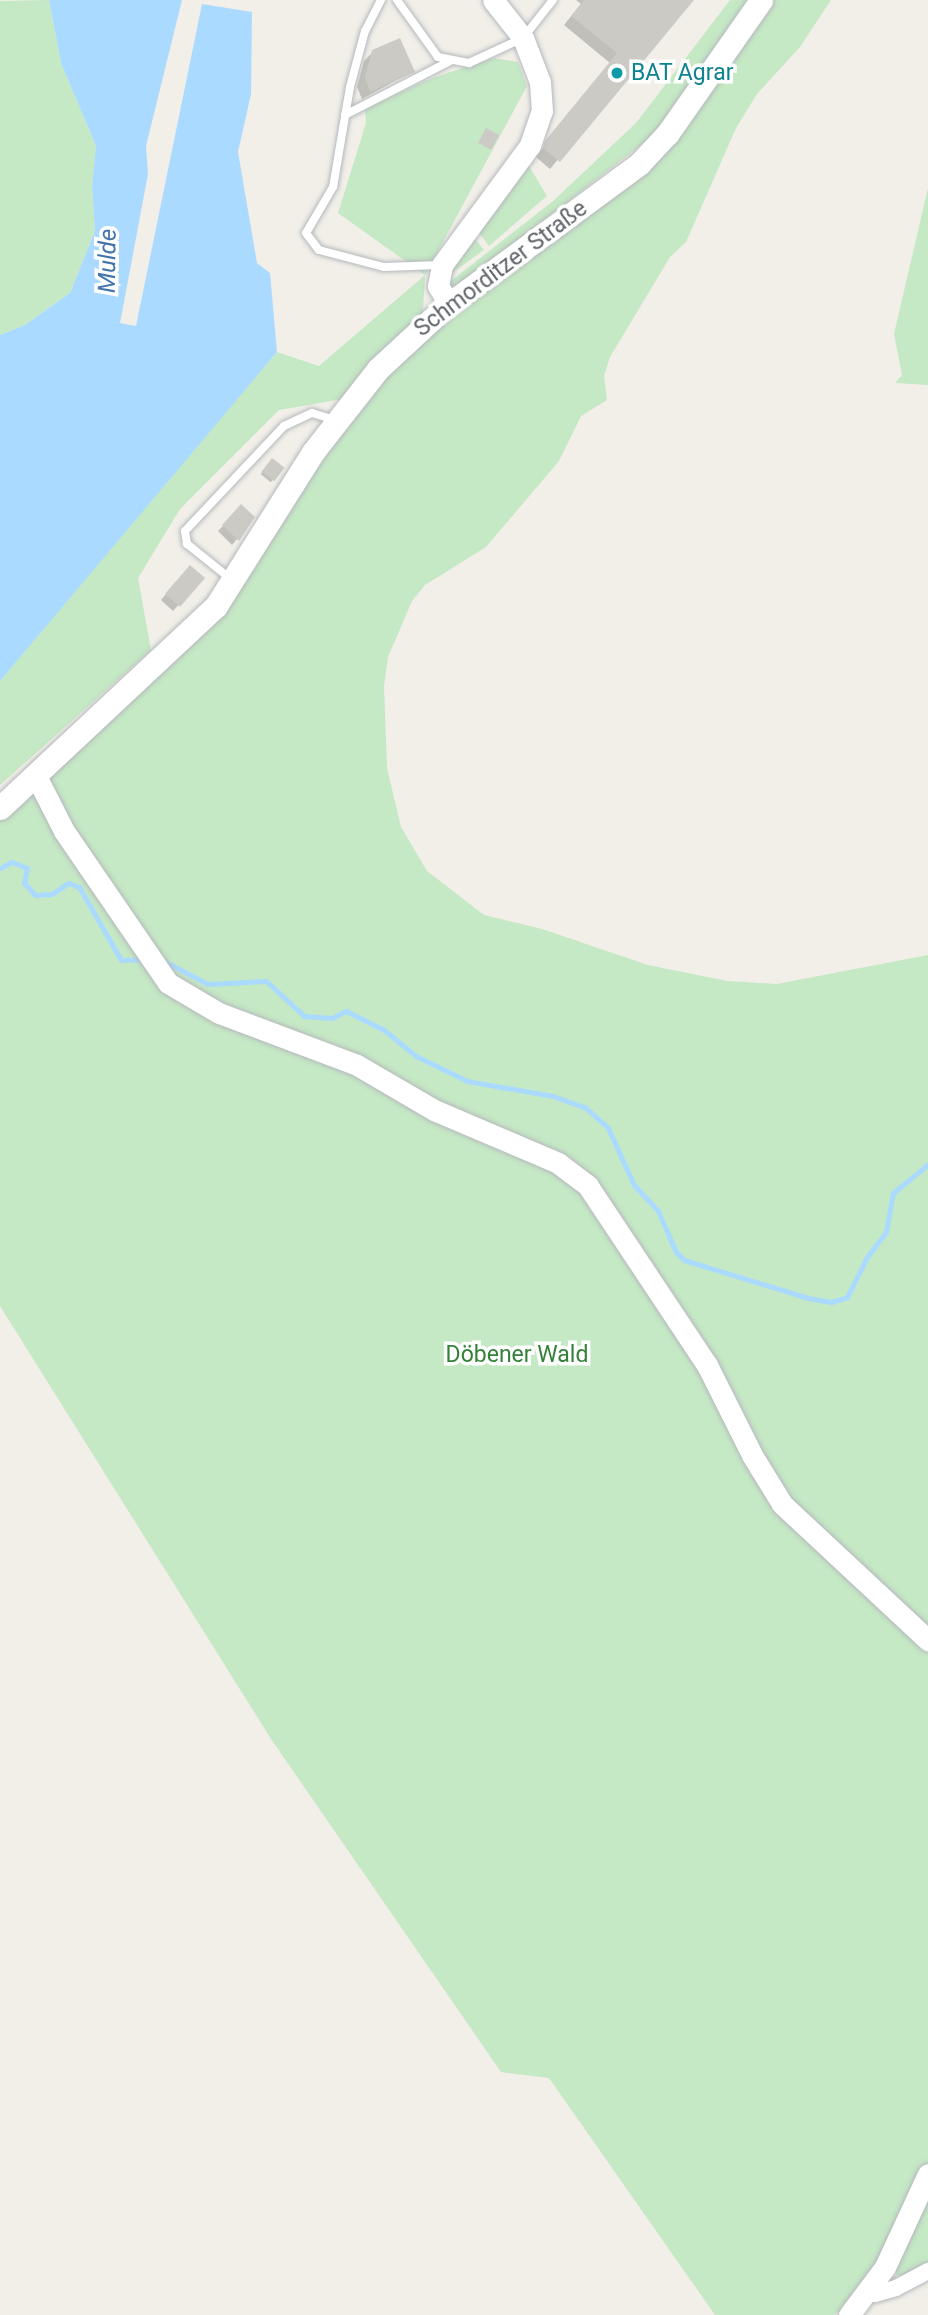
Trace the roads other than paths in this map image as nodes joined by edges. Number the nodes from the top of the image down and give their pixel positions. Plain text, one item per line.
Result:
1 (381, 0) edge
2 (397, 0) edge
3 (493, 0) edge
4 (553, 0) edge
5 (761, 0) edge
6 (523, 38) junction
7 (452, 60) junction
8 (345, 115) junction
9 (442, 265) junction
10 (449, 304) junction
11 (337, 421) junction
12 (234, 582) junction
13 (36, 776) junction
14 (0, 808) edge
15 (928, 1640) edge
16 (928, 2174) edge
17 (928, 2271) edge
18 (866, 2292) junction
19 (849, 2315) edge

1 - 8 lane
2 - 7 lane
3 - 6 street
4 - 6 lane
5 - 10 main road, Schmorditzer Straße
6 - 7 lane
6 - 9 street
7 - 8 lane
8 - 9 lane
9 - 10 street
10 - 11 main road, Schmorditzer Straße
11 - 12 main road, Schmorditzer Straße
11 - 12 lane
12 - 13 main road, Schmorditzer Straße
13 - 14 main road, Schmorditzer Straße
13 - 15 street
16 - 18 street
17 - 18 street
18 - 19 street

